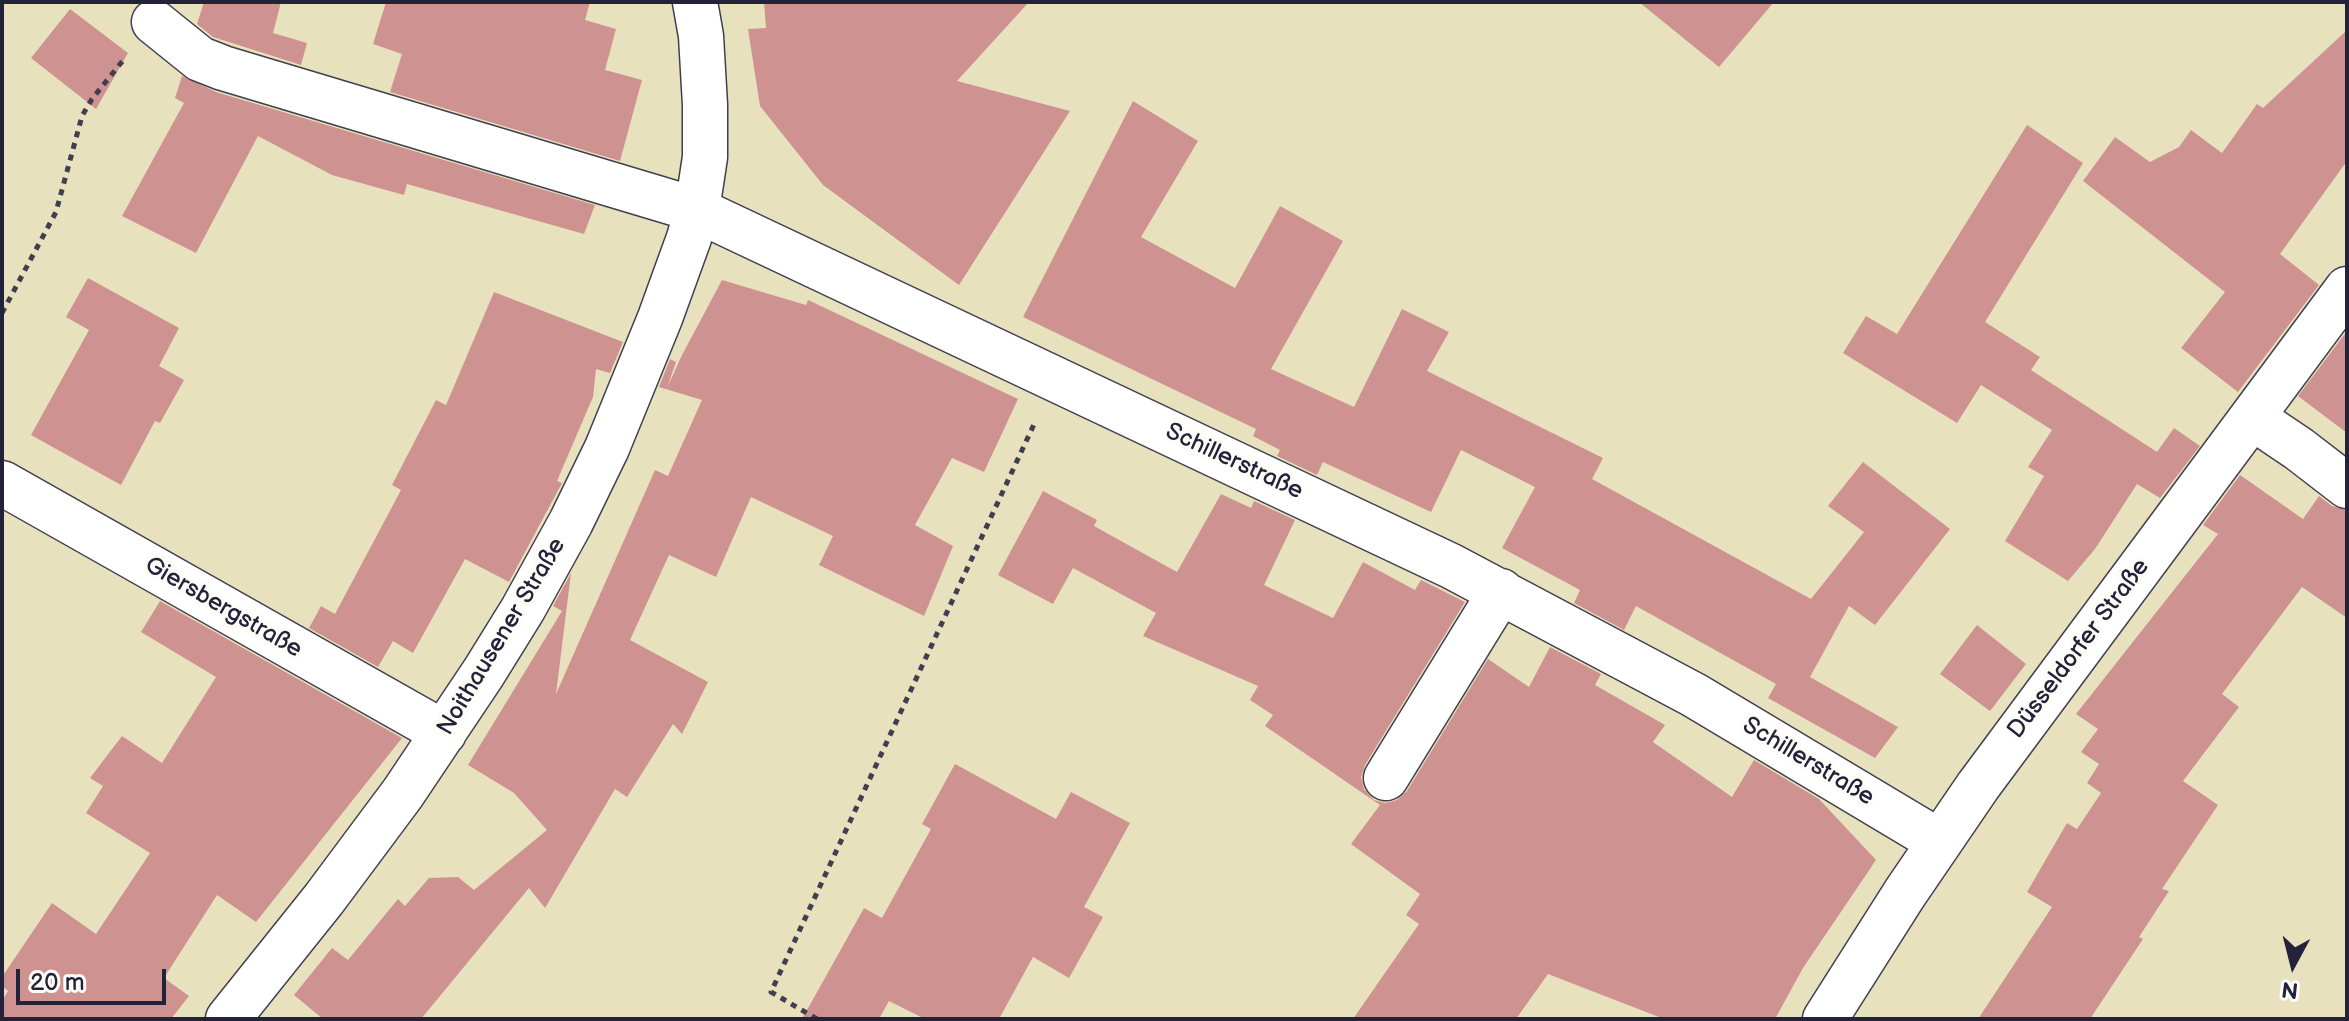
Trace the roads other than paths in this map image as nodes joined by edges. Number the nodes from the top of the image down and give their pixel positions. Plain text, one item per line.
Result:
1 (695, 2) edge
2 (154, 22) road end
3 (697, 210) junction
4 (2347, 289) edge
5 (2253, 418) junction
6 (2, 483) edge
7 (2347, 486) edge
8 (1501, 591) junction
9 (444, 733) junction
10 (1386, 778) dead end
11 (1940, 842) junction
12 (228, 1019) edge
13 (1825, 1019) edge

1 - 3 street
2 - 3 street, Schillerstraße
3 - 8 street, Schillerstraße
3 - 9 street, Noithausener Straße
4 - 5 street, Düsseldorfer Straße
5 - 7 street
5 - 11 street, Düsseldorfer Straße
6 - 9 street, Giersbergstraße
8 - 10 street
8 - 11 street, Schillerstraße
9 - 12 street, Noithausener Straße
11 - 13 street, Düsseldorfer Straße

